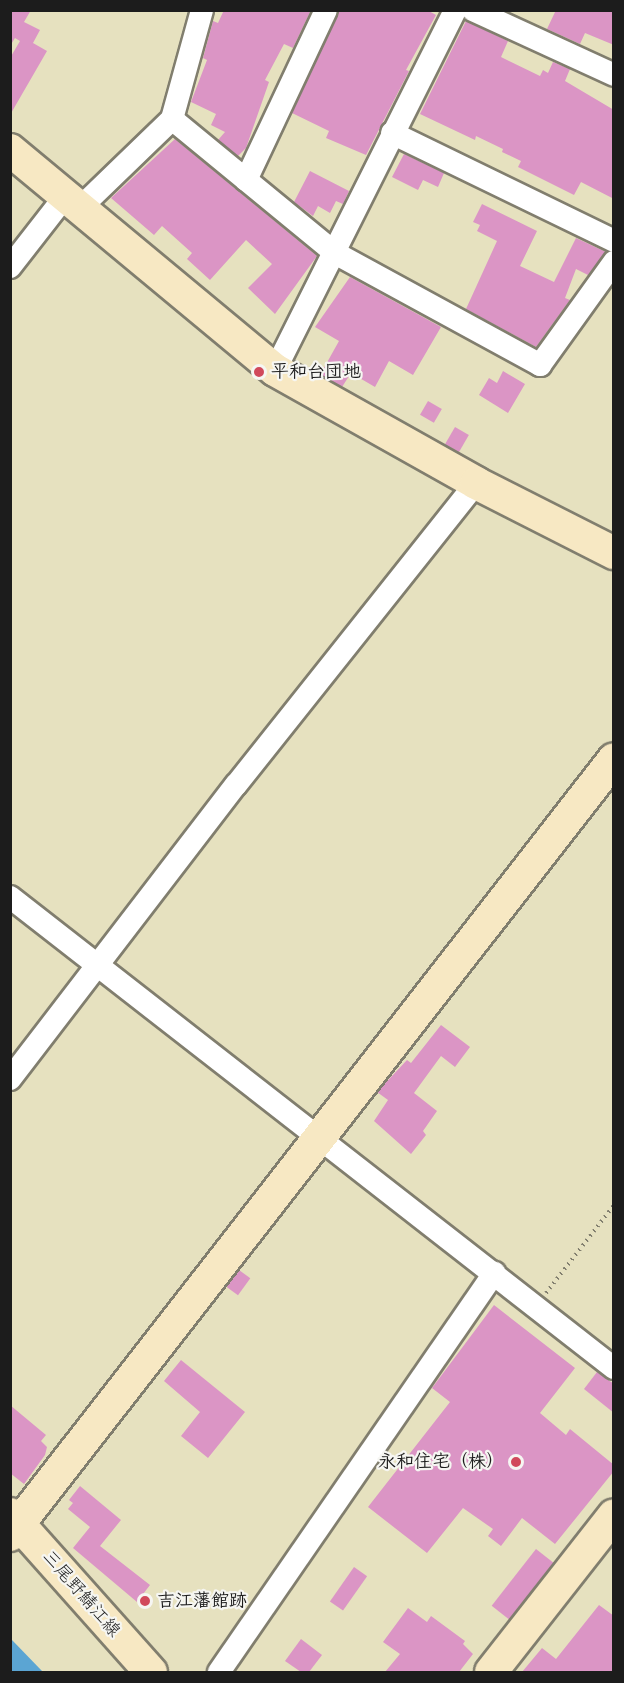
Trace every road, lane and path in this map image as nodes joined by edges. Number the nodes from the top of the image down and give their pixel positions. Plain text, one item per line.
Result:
1 (202, 10) edge
2 (326, 10) edge
3 (455, 10) edge
4 (473, 10) edge
5 (614, 75) edge
6 (172, 118) junction
7 (392, 133) junction
8 (10, 150) edge
9 (246, 180) junction
10 (73, 201) junction
11 (614, 242) edge
12 (335, 253) junction
13 (614, 262) edge
14 (10, 267) edge
15 (275, 370) junction
16 (476, 483) junction
17 (614, 553) edge
18 (614, 759) edge
19 (10, 897) edge
20 (101, 964) junction
21 (10, 1080) edge
22 (321, 1138) junction
23 (614, 1205) edge
24 (494, 1273) junction
25 (536, 1306) junction
26 (614, 1368) edge
27 (614, 1515) edge
28 (14, 1524) edge
29 (152, 1672) edge
30 (219, 1672) edge
31 (491, 1672) edge

1 - 6 street
2 - 9 street
3 - 7 street
4 - 5 street
6 - 9 street
6 - 10 street
7 - 11 street
7 - 12 street
8 - 10 street
9 - 12 street
10 - 14 street
10 - 15 street
12 - 13 street
12 - 15 street
15 - 16 street
16 - 17 street
16 - 20 street
18 - 22 street
19 - 20 street
20 - 21 street
20 - 22 street
22 - 24 street
22 - 28 street
23 - 25 path
24 - 25 street
24 - 30 street
25 - 26 street
27 - 31 street
28 - 29 street, 三尾野鯖江線

